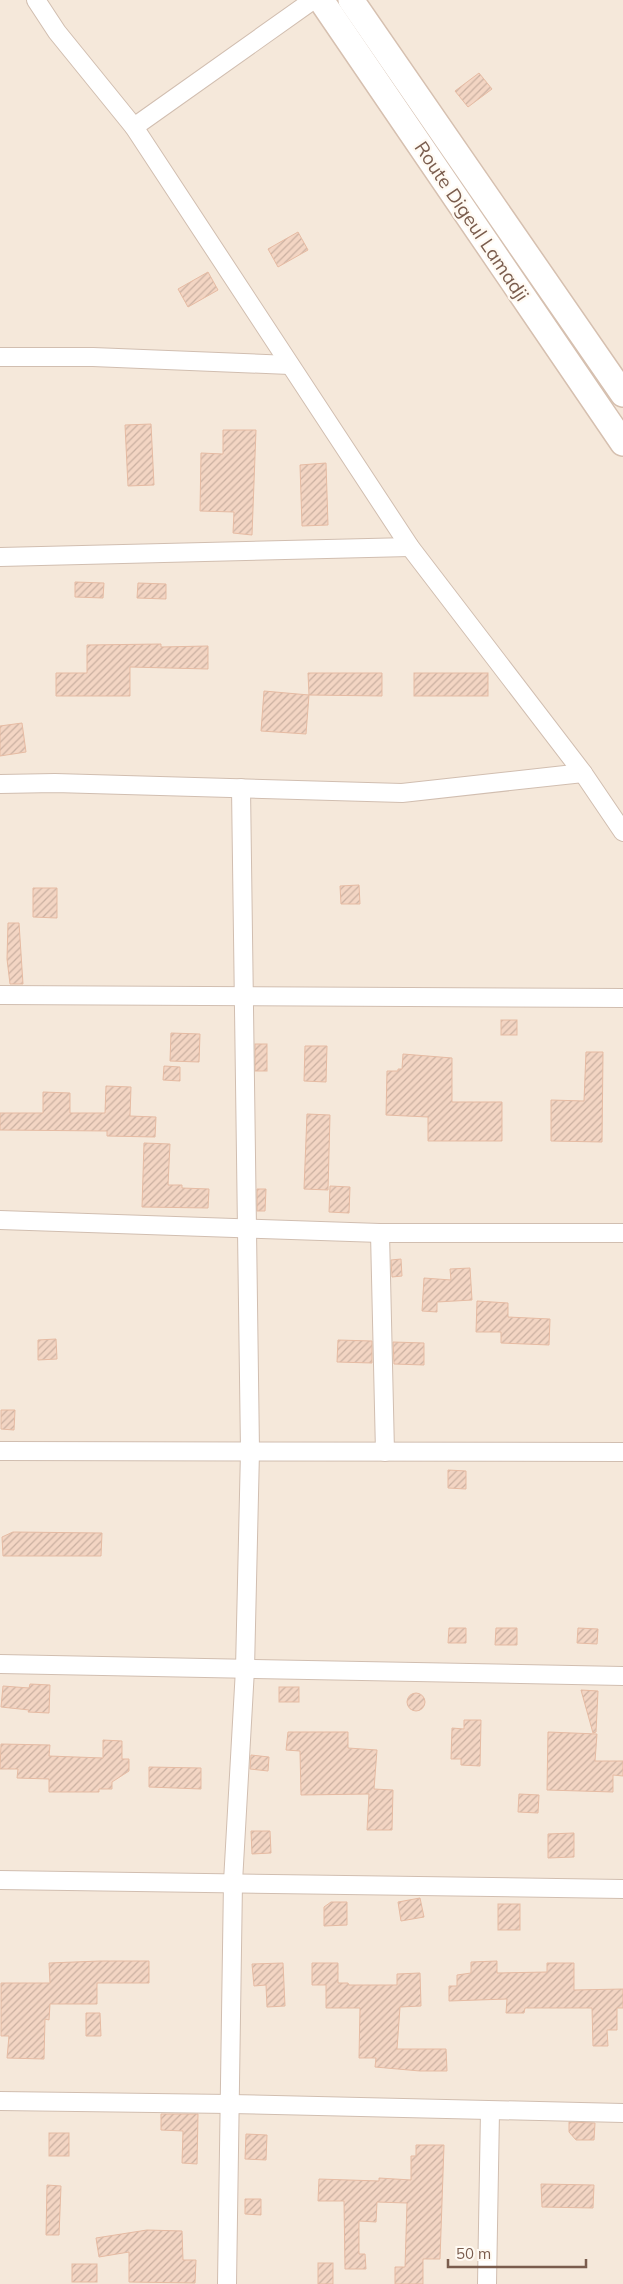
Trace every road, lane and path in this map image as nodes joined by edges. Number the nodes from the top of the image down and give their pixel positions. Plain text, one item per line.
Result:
1 (36, 0) edge
2 (313, 0) edge
3 (321, 0) edge
4 (351, 0) edge
5 (134, 127) junction
6 (0, 356) edge
7 (290, 365) junction
8 (623, 394) edge
9 (623, 443) edge
10 (410, 547) junction
11 (0, 557) edge
12 (583, 774) junction
13 (0, 784) edge
14 (241, 788) junction
15 (623, 832) edge
16 (0, 995) edge
17 (244, 997) junction
18 (623, 998) edge
19 (0, 1220) edge
20 (247, 1228) junction
21 (380, 1233) junction
22 (623, 1233) edge
23 (0, 1451) edge
24 (250, 1452) junction
25 (385, 1452) junction
26 (623, 1452) edge
27 (0, 1664) edge
28 (245, 1669) junction
29 (623, 1676) edge
30 (0, 1880) edge
31 (233, 1882) junction
32 (623, 1888) edge
33 (0, 2101) edge
34 (230, 2104) junction
35 (490, 2111) junction
36 (623, 2113) edge
37 (227, 2284) edge
38 (487, 2284) edge

1 - 5 street
2 - 5 street
3 - 9 main road, Route Digeul Lamadji
4 - 8 main road, Route Digeul Lamadji
5 - 7 street
6 - 7 street
7 - 10 street
10 - 11 street
10 - 12 street
12 - 14 street
12 - 15 street
13 - 14 street
14 - 17 street
16 - 17 street
17 - 18 street
17 - 20 street
19 - 20 street
20 - 21 street
20 - 24 street
21 - 22 street
21 - 25 street
23 - 24 street
24 - 25 street
24 - 28 street
25 - 26 street
27 - 28 street
28 - 29 street
28 - 31 street
30 - 31 street
31 - 32 street
31 - 34 street
33 - 34 street
34 - 35 street
34 - 37 street
35 - 36 street
35 - 38 street

